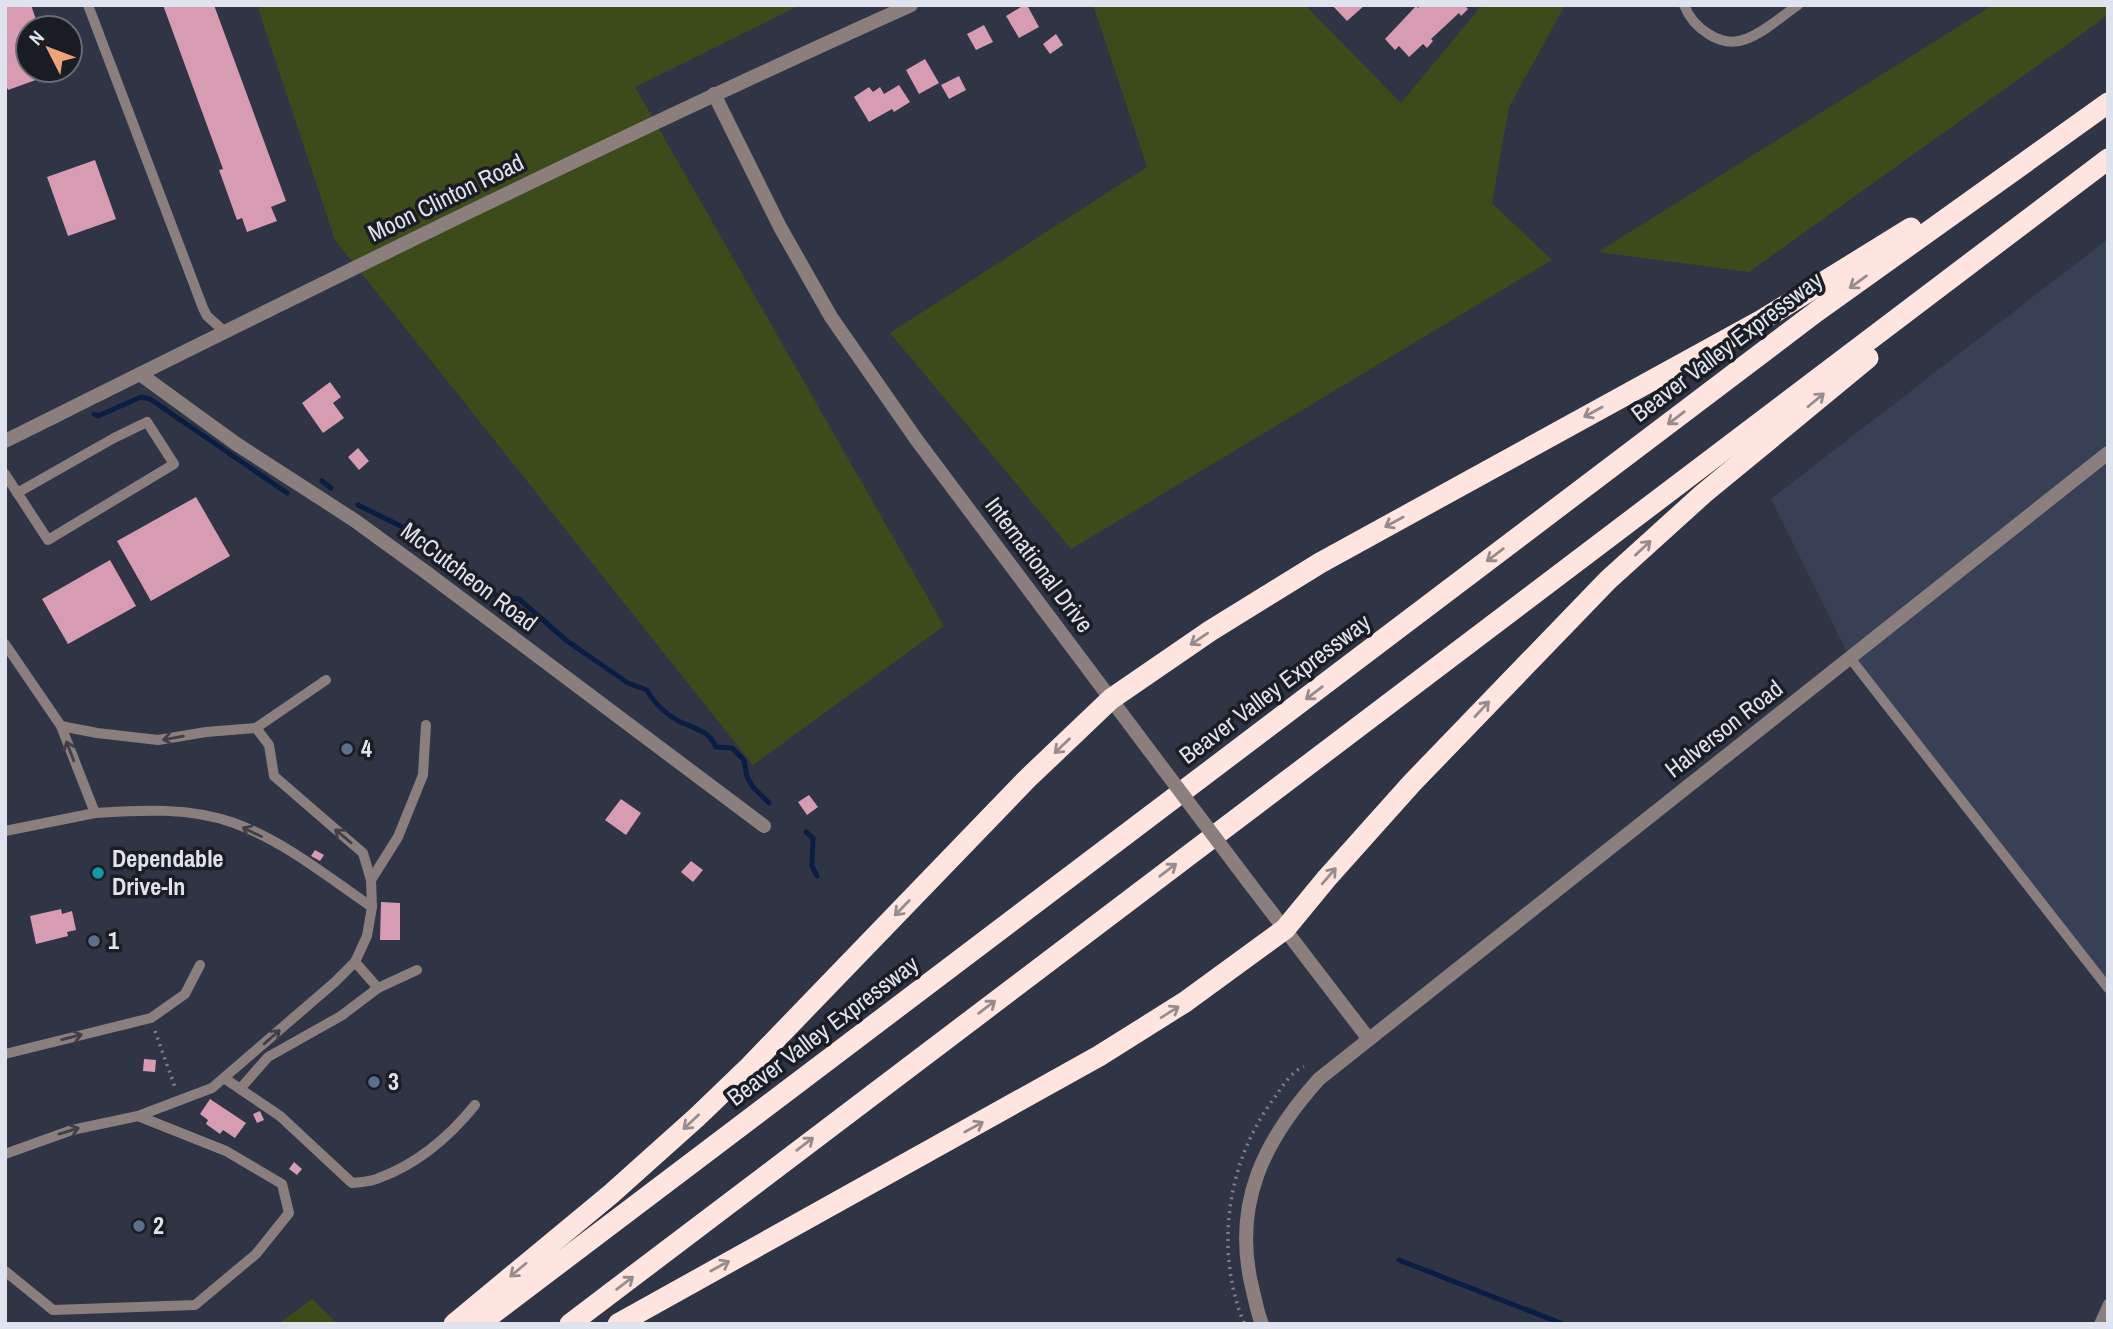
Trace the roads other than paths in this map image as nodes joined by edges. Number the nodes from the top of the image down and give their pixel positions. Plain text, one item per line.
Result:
1 (88, 5) edge
2 (911, 5) edge
3 (1684, 5) edge
4 (1798, 5) edge
5 (714, 94) junction
6 (2108, 103) edge
7 (2073, 127) junction
8 (2108, 161) edge
9 (224, 331) junction
10 (139, 374) junction
11 (5, 441) edge
12 (2108, 453) edge
13 (5, 474) edge
14 (17, 493) junction
15 (5, 644) edge
16 (1850, 658) junction
17 (326, 680) dead end
18 (1111, 699) junction
19 (426, 725) dead end
20 (61, 726) junction
21 (256, 728) junction
22 (95, 813) junction
23 (764, 826) dead end
24 (5, 831) edge
25 (370, 880) junction
26 (372, 907) junction
27 (1285, 929) junction
28 (355, 962) junction
29 (200, 965) dead end
30 (417, 970) dead end
31 (377, 988) junction
32 (2108, 988) edge
33 (1368, 1038) junction
34 (5, 1054) edge
35 (224, 1078) junction
36 (240, 1089) junction
37 (475, 1105) dead end
38 (138, 1116) junction
39 (5, 1154) edge
40 (5, 1272) edge
41 (2108, 1304) edge
42 (454, 1324) edge
43 (479, 1324) edge
44 (570, 1324) edge
45 (618, 1324) edge
46 (1262, 1324) edge
47 (2099, 1324) edge

1 - 9 lane
2 - 5 street, Moon Clinton Road
3 - 4 lane
5 - 9 street, Moon Clinton Road
5 - 18 street, International Drive
6 - 7 highway, Beaver Valley Expressway
7 -> 18 highway
7 -> 43 highway, Beaver Valley Expressway
27 -> 8 highway
44 -> 8 highway
9 - 10 street, Moon Clinton Road
10 - 11 street, Moon Clinton Road
10 - 23 street, McCutcheon Road
12 - 16 street, Halverson Road
13 - 14 lane
14 - 14 lane
15 - 20 lane
16 - 32 lane
16 - 33 street, Halverson Road
17 - 21 lane
18 - 27 street, International Drive, bridge
18 -> 42 highway
19 - 25 lane
21 -> 20 lane
22 -> 20 lane
25 -> 21 lane
22 - 24 lane
26 -> 22 lane
25 - 26 lane
26 - 28 lane
27 - 33 street, International Drive
45 -> 27 highway
28 - 31 lane
35 -> 28 lane
34 -> 29 lane
30 - 31 lane
31 - 36 lane
33 - 46 street, Halverson Road
35 - 36 lane
35 - 38 lane
36 - 37 lane
39 -> 38 lane
38 - 40 lane
41 - 47 lane

